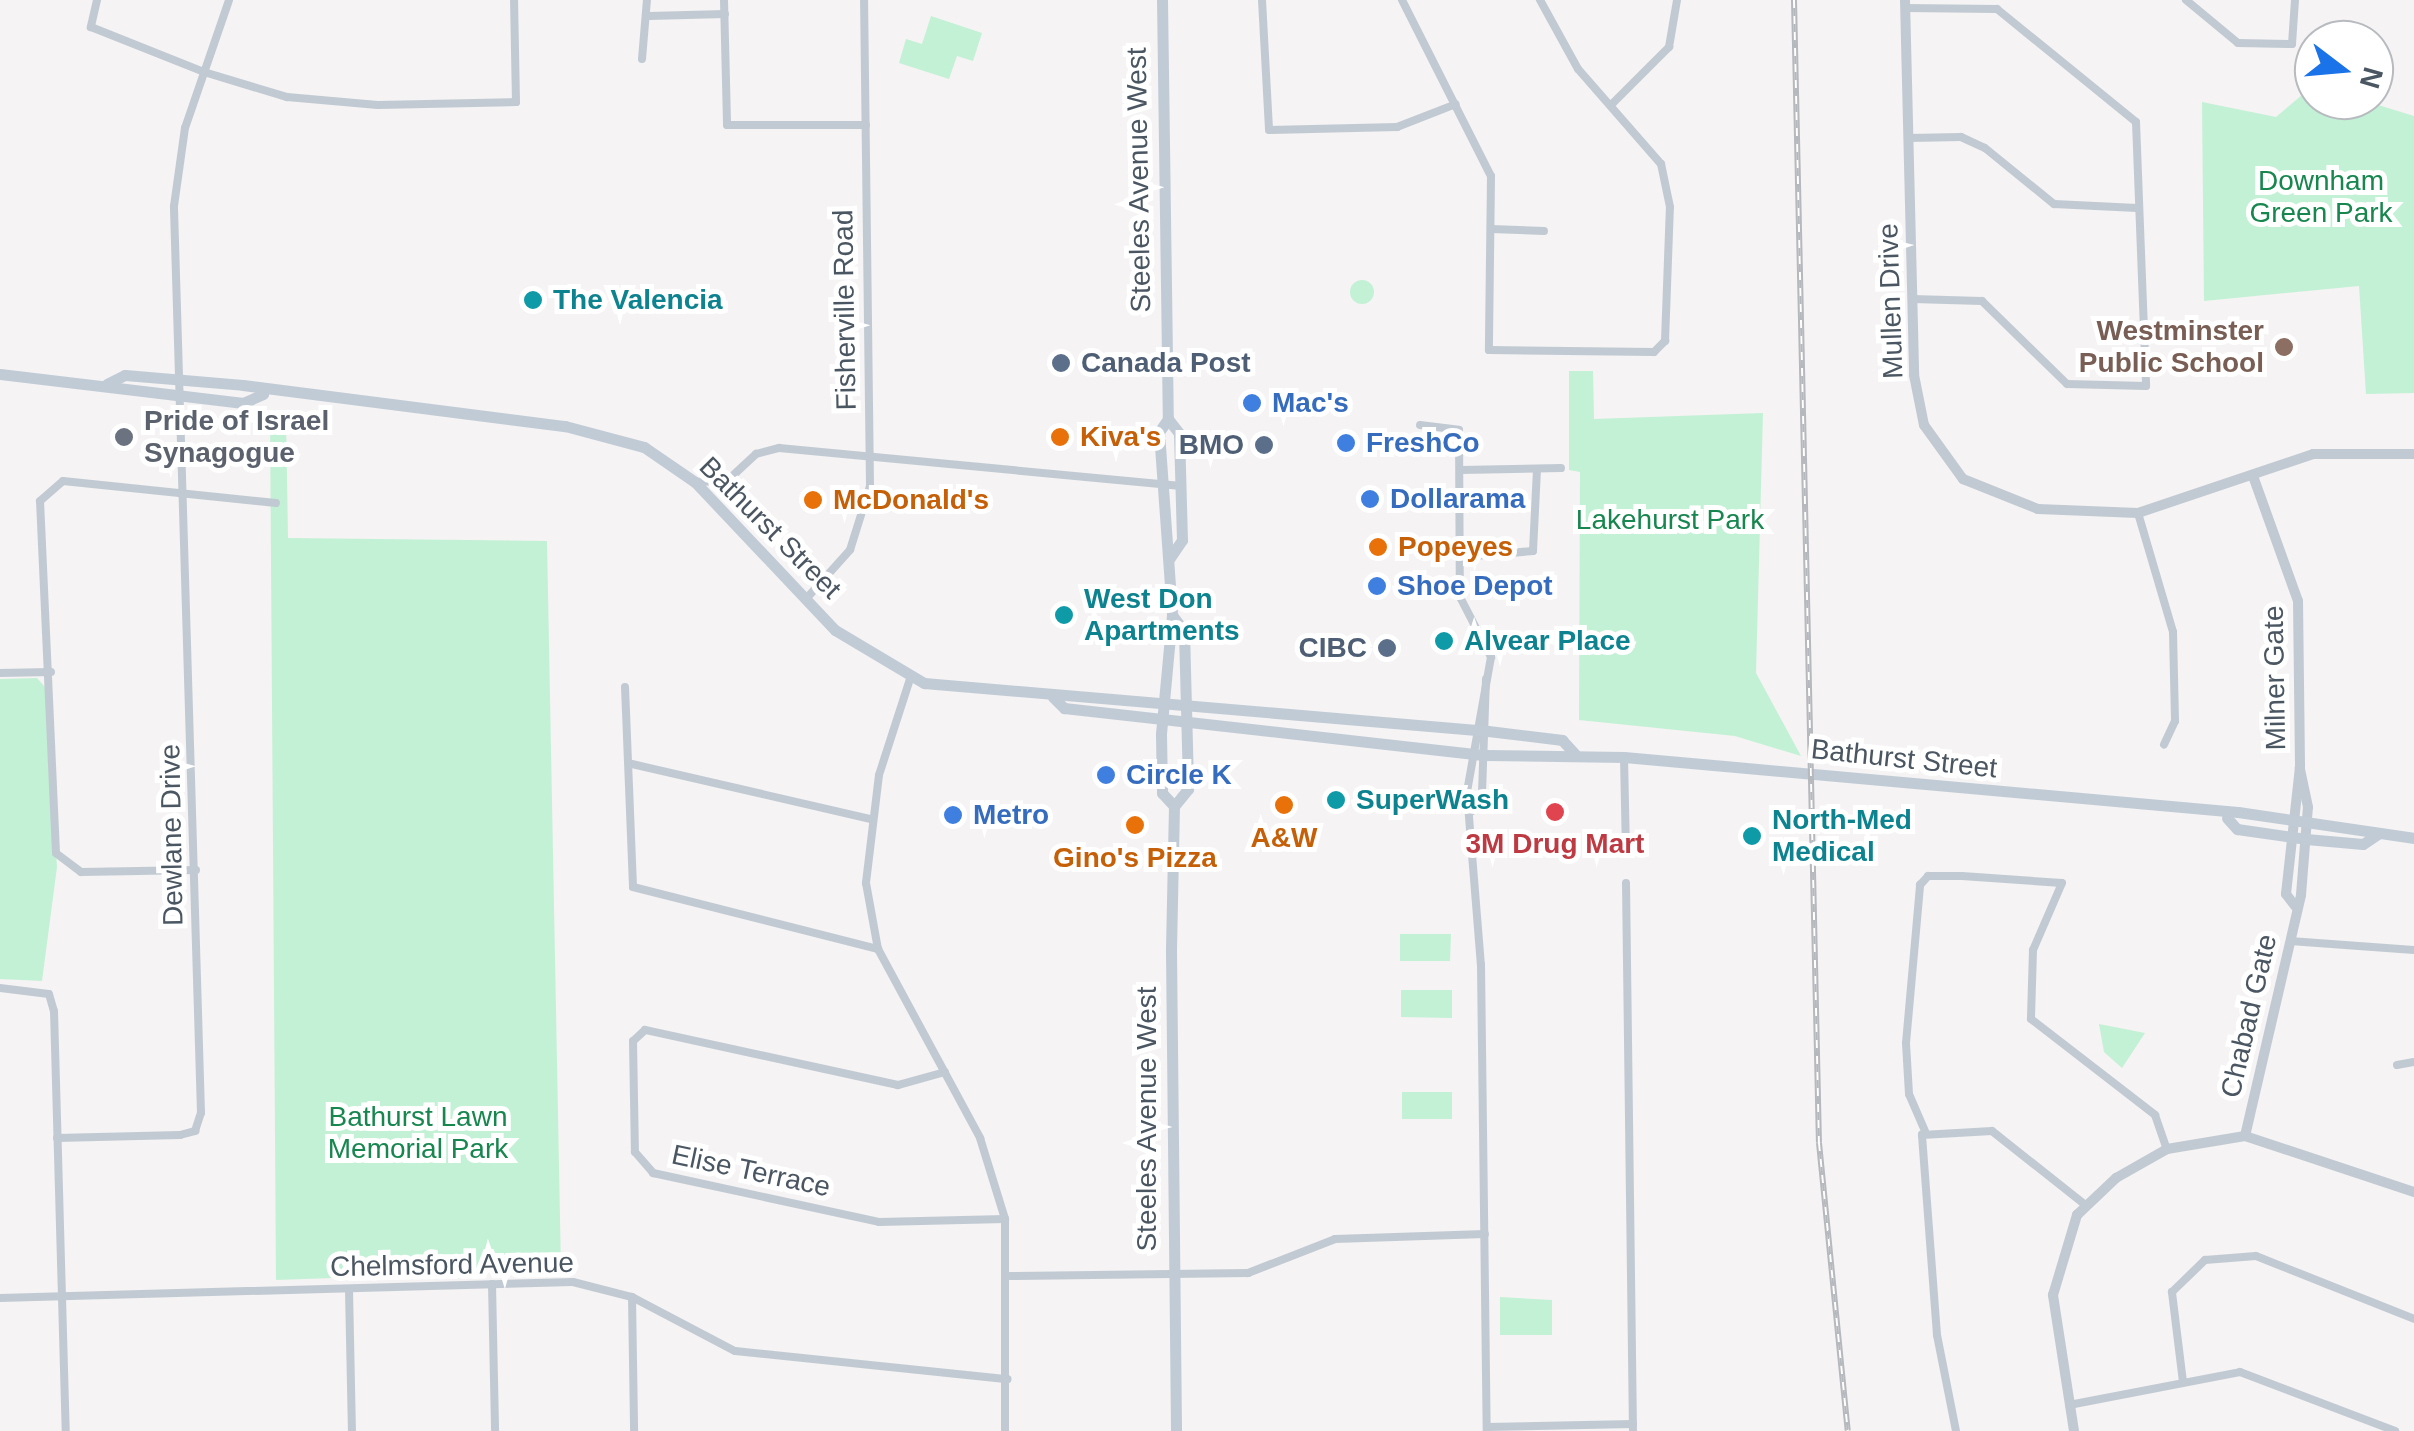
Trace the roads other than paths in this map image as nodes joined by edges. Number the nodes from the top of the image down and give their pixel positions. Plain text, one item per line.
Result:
1 (96, 0) edge
2 (229, 0) edge
3 (514, 0) edge
4 (647, 0) edge
5 (724, 0) edge
6 (864, 0) edge
7 (1162, 0) edge
8 (1262, 0) edge
9 (1402, 0) edge
10 (1540, 0) edge
11 (1677, 0) edge
12 (2186, 0) edge
13 (2296, 0) edge
14 (1905, 4) edge
15 (724, 14) junction
16 (649, 16) junction
17 (642, 59) dead end
18 (204, 72) junction
19 (1456, 104) junction
20 (1612, 104) junction
21 (866, 125) junction
22 (1909, 138) junction
23 (2137, 208) junction
24 (1491, 230) junction
25 (1544, 231) dead end
26 (1912, 299) junction
27 (0, 374) edge
28 (179, 380) junction
29 (106, 384) junction
30 (263, 394) junction
31 (181, 398) junction
32 (1168, 419) junction
33 (1420, 424) dead end
34 (2414, 454) edge
35 (869, 457) junction
36 (1562, 468) dead end
37 (1537, 469) junction
38 (1461, 470) junction
39 (2253, 476) junction
40 (695, 482) junction
41 (1181, 486) junction
42 (1160, 488) junction
43 (188, 497) junction
44 (276, 503) dead end
45 (2138, 513) junction
46 (1462, 557) junction
47 (1170, 558) junction
48 (806, 599) junction
49 (1172, 616) junction
50 (51, 672) junction
51 (0, 673) edge
52 (1486, 678) junction
53 (910, 679) junction
54 (625, 686) dead end
55 (1053, 696) junction
56 (1161, 699) junction
57 (1186, 702) junction
58 (1161, 718) junction
59 (1186, 721) junction
60 (1473, 730) junction
61 (1488, 731) junction
62 (2164, 745) dead end
63 (1471, 753) junction
64 (1575, 754) junction
65 (1485, 755) junction
66 (1624, 757) junction
67 (632, 764) junction
68 (2300, 767) junction
69 (1174, 806) junction
70 (1472, 812) junction
71 (2227, 818) junction
72 (2292, 818) junction
73 (870, 819) junction
74 (2308, 820) junction
75 (2378, 834) junction
76 (2291, 837) junction
77 (2414, 838) edge
78 (2306, 839) junction
79 (1626, 854) dead end
80 (196, 870) junction
81 (1626, 883) dead end
82 (2295, 906) junction
83 (2290, 941) junction
84 (878, 949) junction
85 (2414, 950) edge
86 (0, 988) edge
87 (2414, 1062) edge
88 (2397, 1065) dead end
89 (945, 1072) junction
90 (1924, 1130) junction
91 (2245, 1136) junction
92 (56, 1138) junction
93 (2167, 1149) junction
94 (2414, 1192) edge
95 (2084, 1204) junction
96 (1005, 1219) junction
97 (1485, 1234) junction
98 (1173, 1274) junction
99 (1010, 1276) junction
100 (492, 1284) junction
101 (348, 1290) junction
102 (62, 1297) junction
103 (632, 1297) junction
104 (0, 1298) edge
105 (2414, 1320) edge
106 (1008, 1380) junction
107 (2183, 1382) junction
108 (2069, 1406) junction
109 (1633, 1428) edge
110 (1487, 1429) edge
111 (66, 1431) edge
112 (352, 1431) edge
113 (495, 1431) edge
114 (634, 1431) edge
115 (1006, 1431) edge
116 (1176, 1431) edge
117 (1956, 1431) edge
118 (2074, 1431) edge
119 (2395, 1431) edge

1 - 18 street
2 - 18 street, Dewlane Drive
3 - 18 street
4 - 16 street
5 - 15 street
6 - 21 street, Fisherville Road
7 - 32 main road, Steeles Avenue West
8 - 19 street
9 - 19 street
10 - 20 street
11 - 20 street
12 - 13 street
14 - 22 street, Mullen Drive
14 - 23 street
15 - 16 street
15 - 21 street
16 - 17 street
18 - 28 street, Dewlane Drive
19 - 24 street
20 - 24 street
21 - 35 street, Fisherville Road
22 - 23 street
22 - 26 street, Mullen Drive
23 - 26 street
24 - 25 street
26 - 45 street, Mullen Drive
27 - 29 main road, Bathurst Street
28 - 29 main road, Bathurst Street
28 - 30 main road, Bathurst Street
28 - 31 street, Dewlane Drive
29 - 31 main road, Bathurst Street
30 - 31 main road, Bathurst Street
30 - 40 main road, Bathurst Street
31 - 43 street, Dewlane Drive
32 - 41 main road, Steeles Avenue West
32 - 42 main road, Steeles Avenue West
33 - 38 street
34 - 39 street, Mullen Drive
35 - 40 street
35 - 42 street
35 - 48 street, Fisherville Road
36 - 37 street
37 - 38 street
37 - 46 street
38 - 46 street
39 - 45 street, Mullen Drive
39 - 68 street, Milner Gate
40 - 48 main road, Bathurst Street
41 - 42 street
41 - 47 main road, Steeles Avenue West
42 - 47 main road, Steeles Avenue West
43 - 44 street
43 - 50 street
43 - 80 street, Dewlane Drive
45 - 62 street
46 - 52 street
47 - 49 main road, Steeles Avenue West
48 - 53 main road, Bathurst Street
49 - 56 main road, Steeles Avenue West
49 - 57 main road, Steeles Avenue West
50 - 51 street
50 - 80 street
52 - 60 street
52 - 61 street
53 - 55 main road, Bathurst Street
53 - 73 street
54 - 67 street
55 - 56 main road, Bathurst Street
55 - 58 main road, Bathurst Street
56 - 57 main road, Bathurst Street
56 - 58 main road, Steeles Avenue West
57 - 59 main road, Steeles Avenue West
57 - 60 main road, Bathurst Street
58 - 59 main road, Bathurst Street
58 - 69 main road, Steeles Avenue West
59 - 63 main road, Bathurst Street
59 - 69 main road, Steeles Avenue West
60 - 61 main road, Bathurst Street
60 - 63 street
61 - 64 main road, Bathurst Street
61 - 65 street
63 - 65 main road, Bathurst Street
63 - 70 street
64 - 65 main road, Bathurst Street
64 - 66 main road, Bathurst Street
65 - 70 street
66 - 71 main road, Bathurst Street
66 - 79 street
67 - 73 street
67 - 84 street
68 - 72 street, Milner Gate
68 - 74 street, Milner Gate
69 - 98 main road, Steeles Avenue West
70 - 97 street
71 - 72 main road, Bathurst Street
71 - 76 main road, Bathurst Street
72 - 74 main road, Bathurst Street
72 - 76 street, Milner Gate
73 - 84 street
74 - 75 main road, Bathurst Street
74 - 78 street, Milner Gate
75 - 77 main road, Bathurst Street
75 - 78 main road, Bathurst Street
76 - 78 main road, Bathurst Street
76 - 82 street, Chabad Gate
78 - 82 street, Chabad Gate
80 - 92 street, Dewlane Drive
81 - 109 street
82 - 83 street, Chabad Gate
83 - 85 street
83 - 91 street, Chabad Gate
84 - 89 street
86 - 92 street
87 - 88 street
89 - 96 street
89 - 96 street, Elise Terrace
90 - 93 street
90 - 95 street
90 - 117 street
91 - 93 street
91 - 94 street
92 - 102 street
93 - 95 street
95 - 108 street
96 - 99 street
97 - 98 street
97 - 110 street
98 - 99 street
98 - 116 main road, Steeles Avenue West
99 - 106 street
100 - 101 street, Chelmsford Avenue
100 - 103 street, Chelmsford Avenue
100 - 113 street
101 - 102 street, Chelmsford Avenue
101 - 112 street
102 - 104 street, Chelmsford Avenue
102 - 111 street
103 - 106 street, Chelmsford Avenue
103 - 114 street
105 - 107 street
106 - 115 street
107 - 108 street
107 - 119 street
108 - 118 street
109 - 110 street

